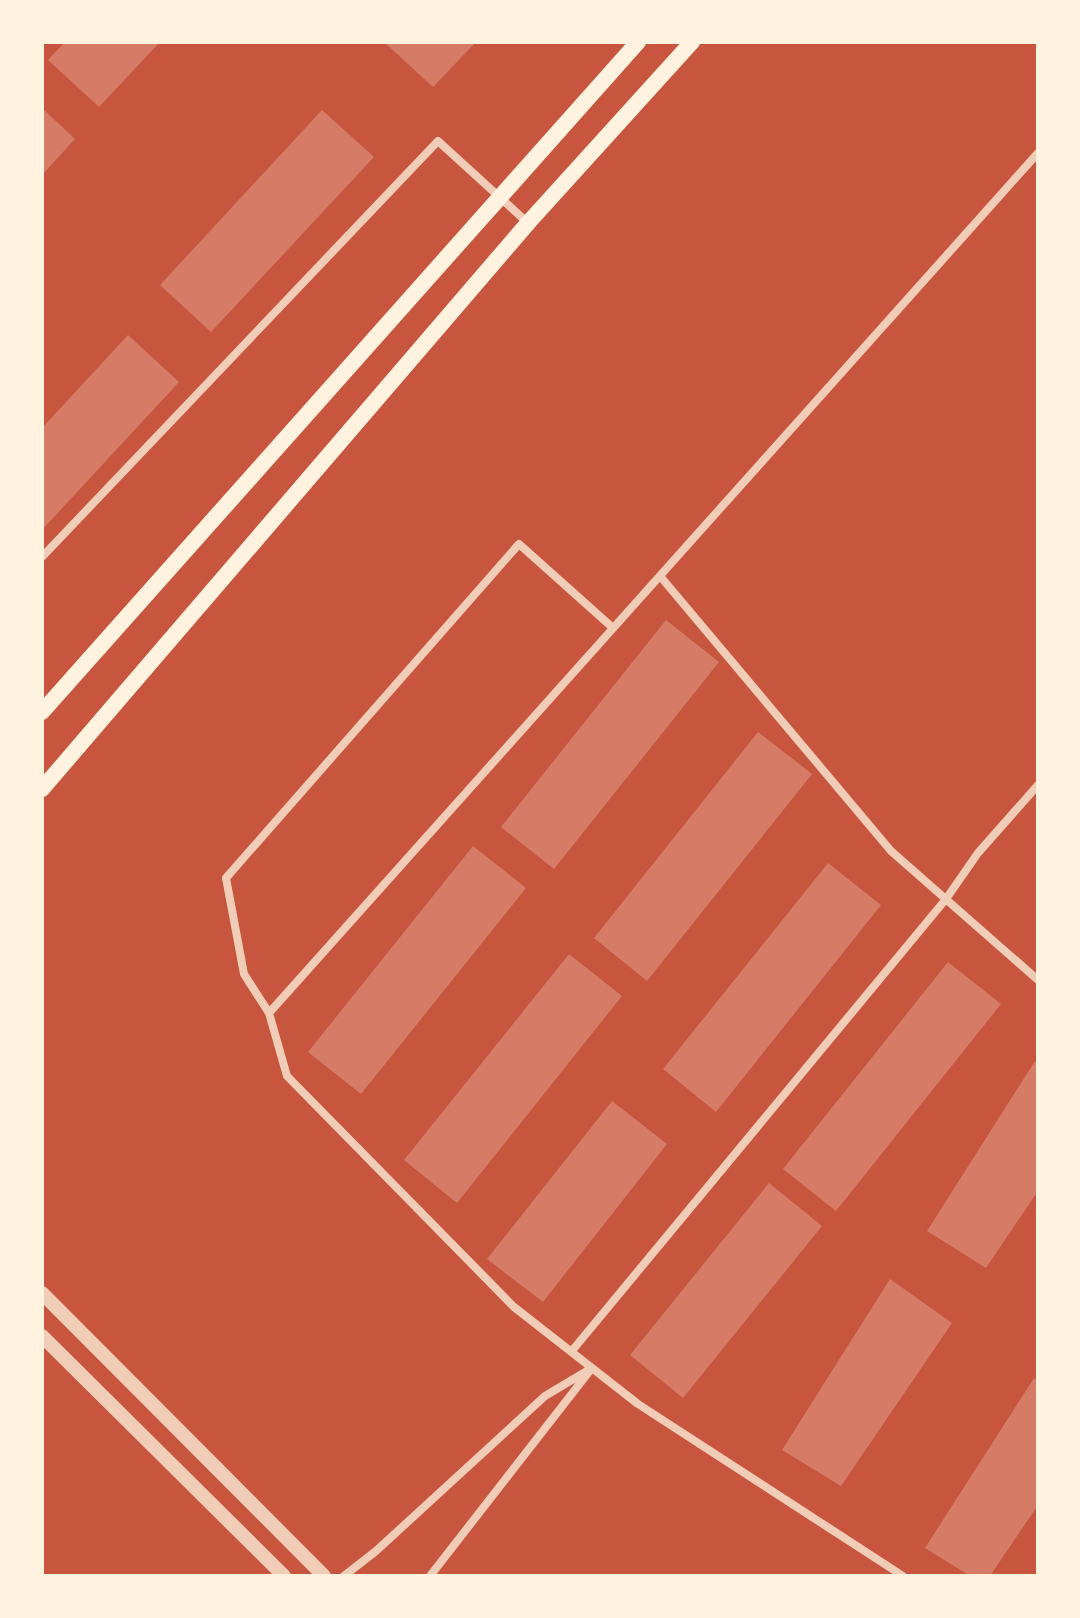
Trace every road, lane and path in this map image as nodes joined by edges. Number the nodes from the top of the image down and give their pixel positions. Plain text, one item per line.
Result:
1 (638, 42) edge
2 (692, 42) edge
3 (1038, 153) edge
4 (499, 196) junction
5 (528, 223) junction
6 (42, 557) edge
7 (660, 576) junction
8 (613, 628) junction
9 (42, 712) edge
10 (1038, 785) edge
11 (42, 789) edge
12 (946, 899) junction
13 (1038, 980) edge
14 (269, 1013) junction
15 (42, 1293) edge
16 (42, 1336) edge
17 (571, 1352) junction
18 (592, 1368) junction
19 (284, 1576) edge
20 (324, 1576) edge
21 (344, 1576) edge
22 (430, 1576) edge
23 (903, 1576) edge

1 - 4 main road
2 - 5 main road
3 - 7 street
4 - 5 street
4 - 6 street
4 - 9 main road
5 - 11 main road
7 - 8 street
7 - 12 street
8 - 14 street
8 - 14 street
10 - 12 street
12 - 13 street
12 - 17 street
14 - 17 street
15 - 20 street
16 - 19 street
17 - 18 street
18 - 21 street
18 - 22 street
18 - 23 street

